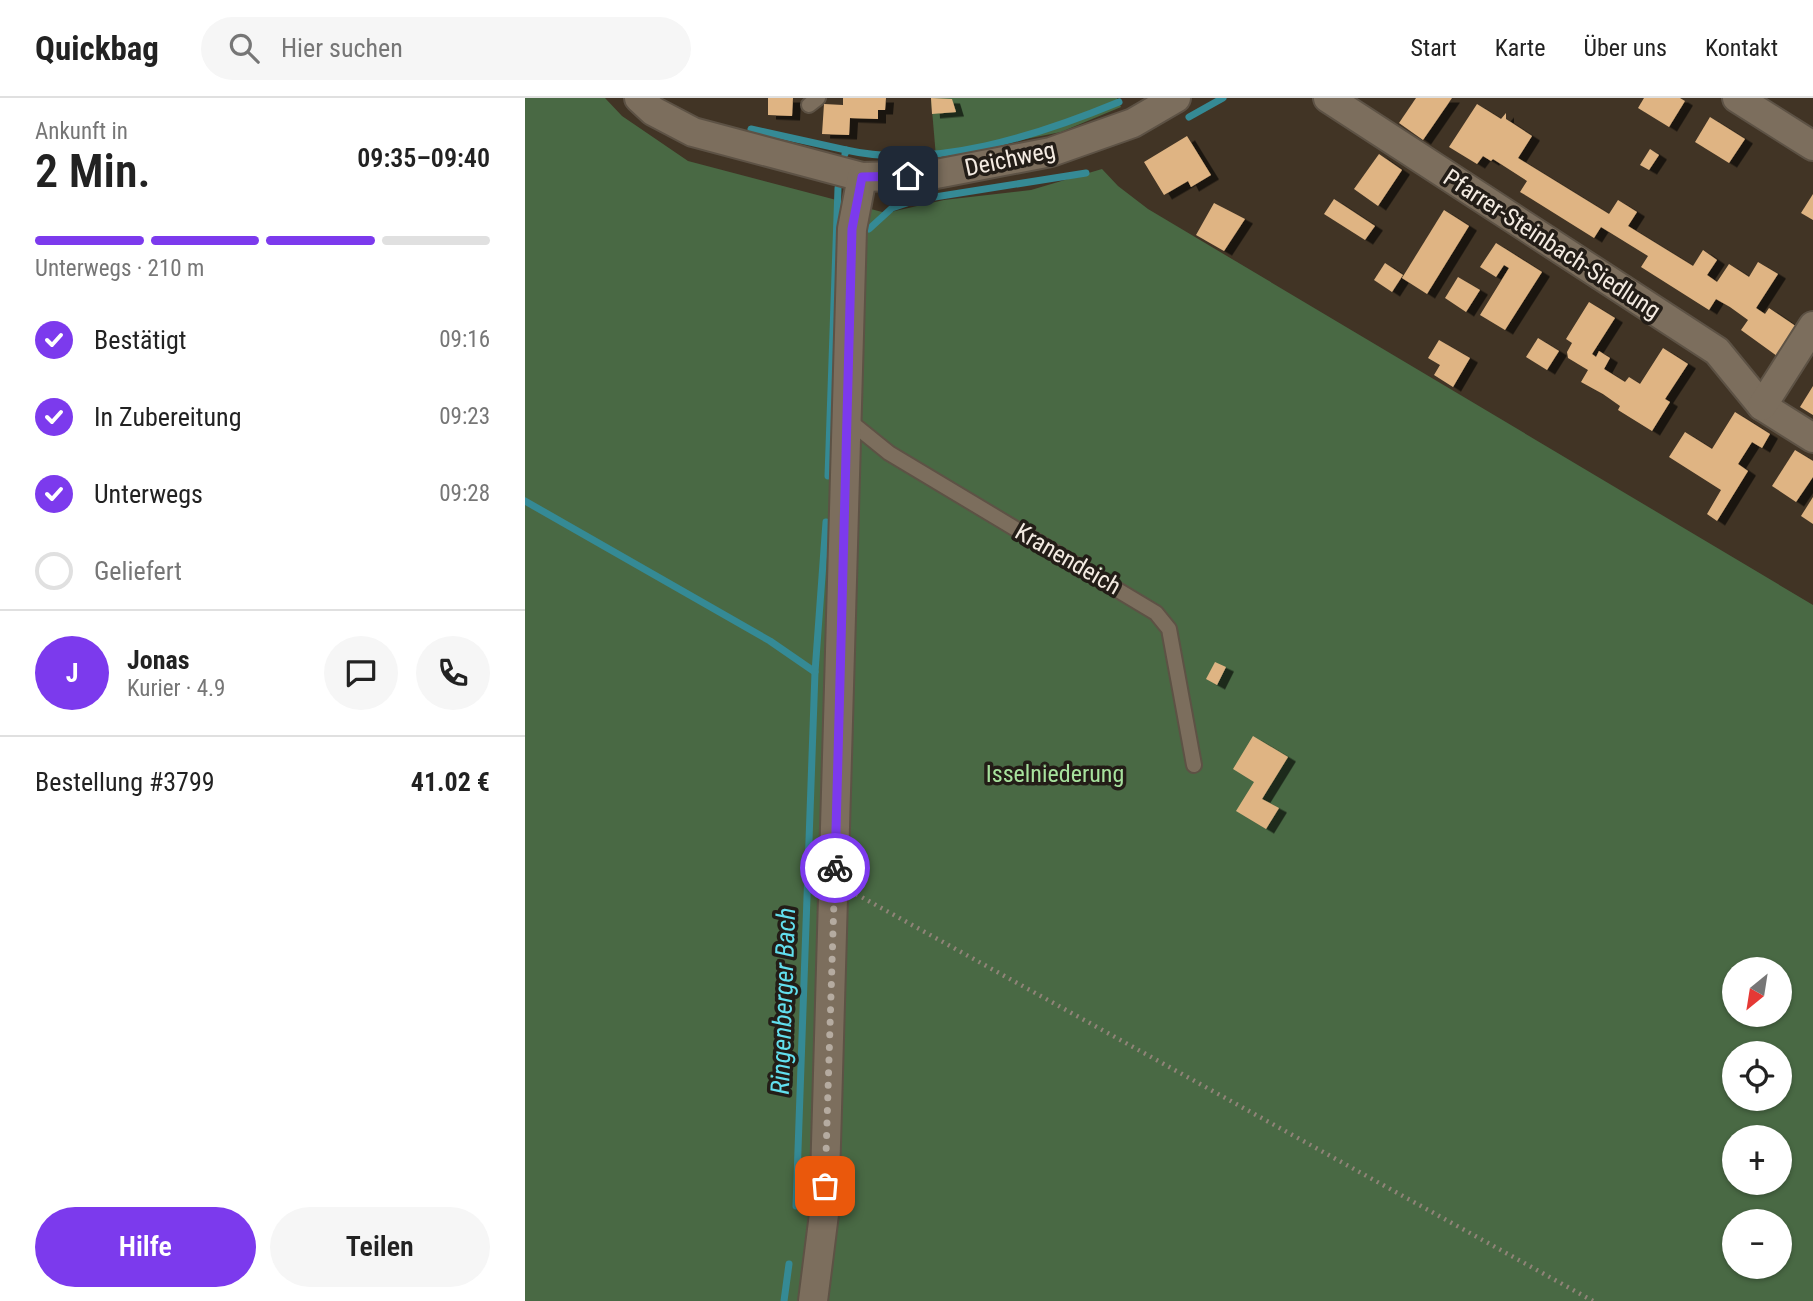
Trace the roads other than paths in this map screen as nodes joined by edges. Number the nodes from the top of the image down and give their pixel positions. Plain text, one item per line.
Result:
1 (639, 98) edge
2 (1177, 98) edge
3 (1328, 98) edge
4 (1737, 98) edge
5 (1813, 146) edge
6 (862, 177) junction
7 (1813, 326) edge
8 (1762, 406) junction
9 (846, 418) junction
10 (1813, 438) edge
11 (1194, 765) dead end
12 (813, 1301) edge

1 - 6 street, Deichweg
2 - 6 street, Deichweg
3 - 8 street, Pfarrer-Steinbach-Siedlung
4 - 5 street
6 - 9 street
7 - 8 street
8 - 10 street, Pfarrer-Steinbach-Siedlung
9 - 11 lane, Kranendeich
9 - 12 street

